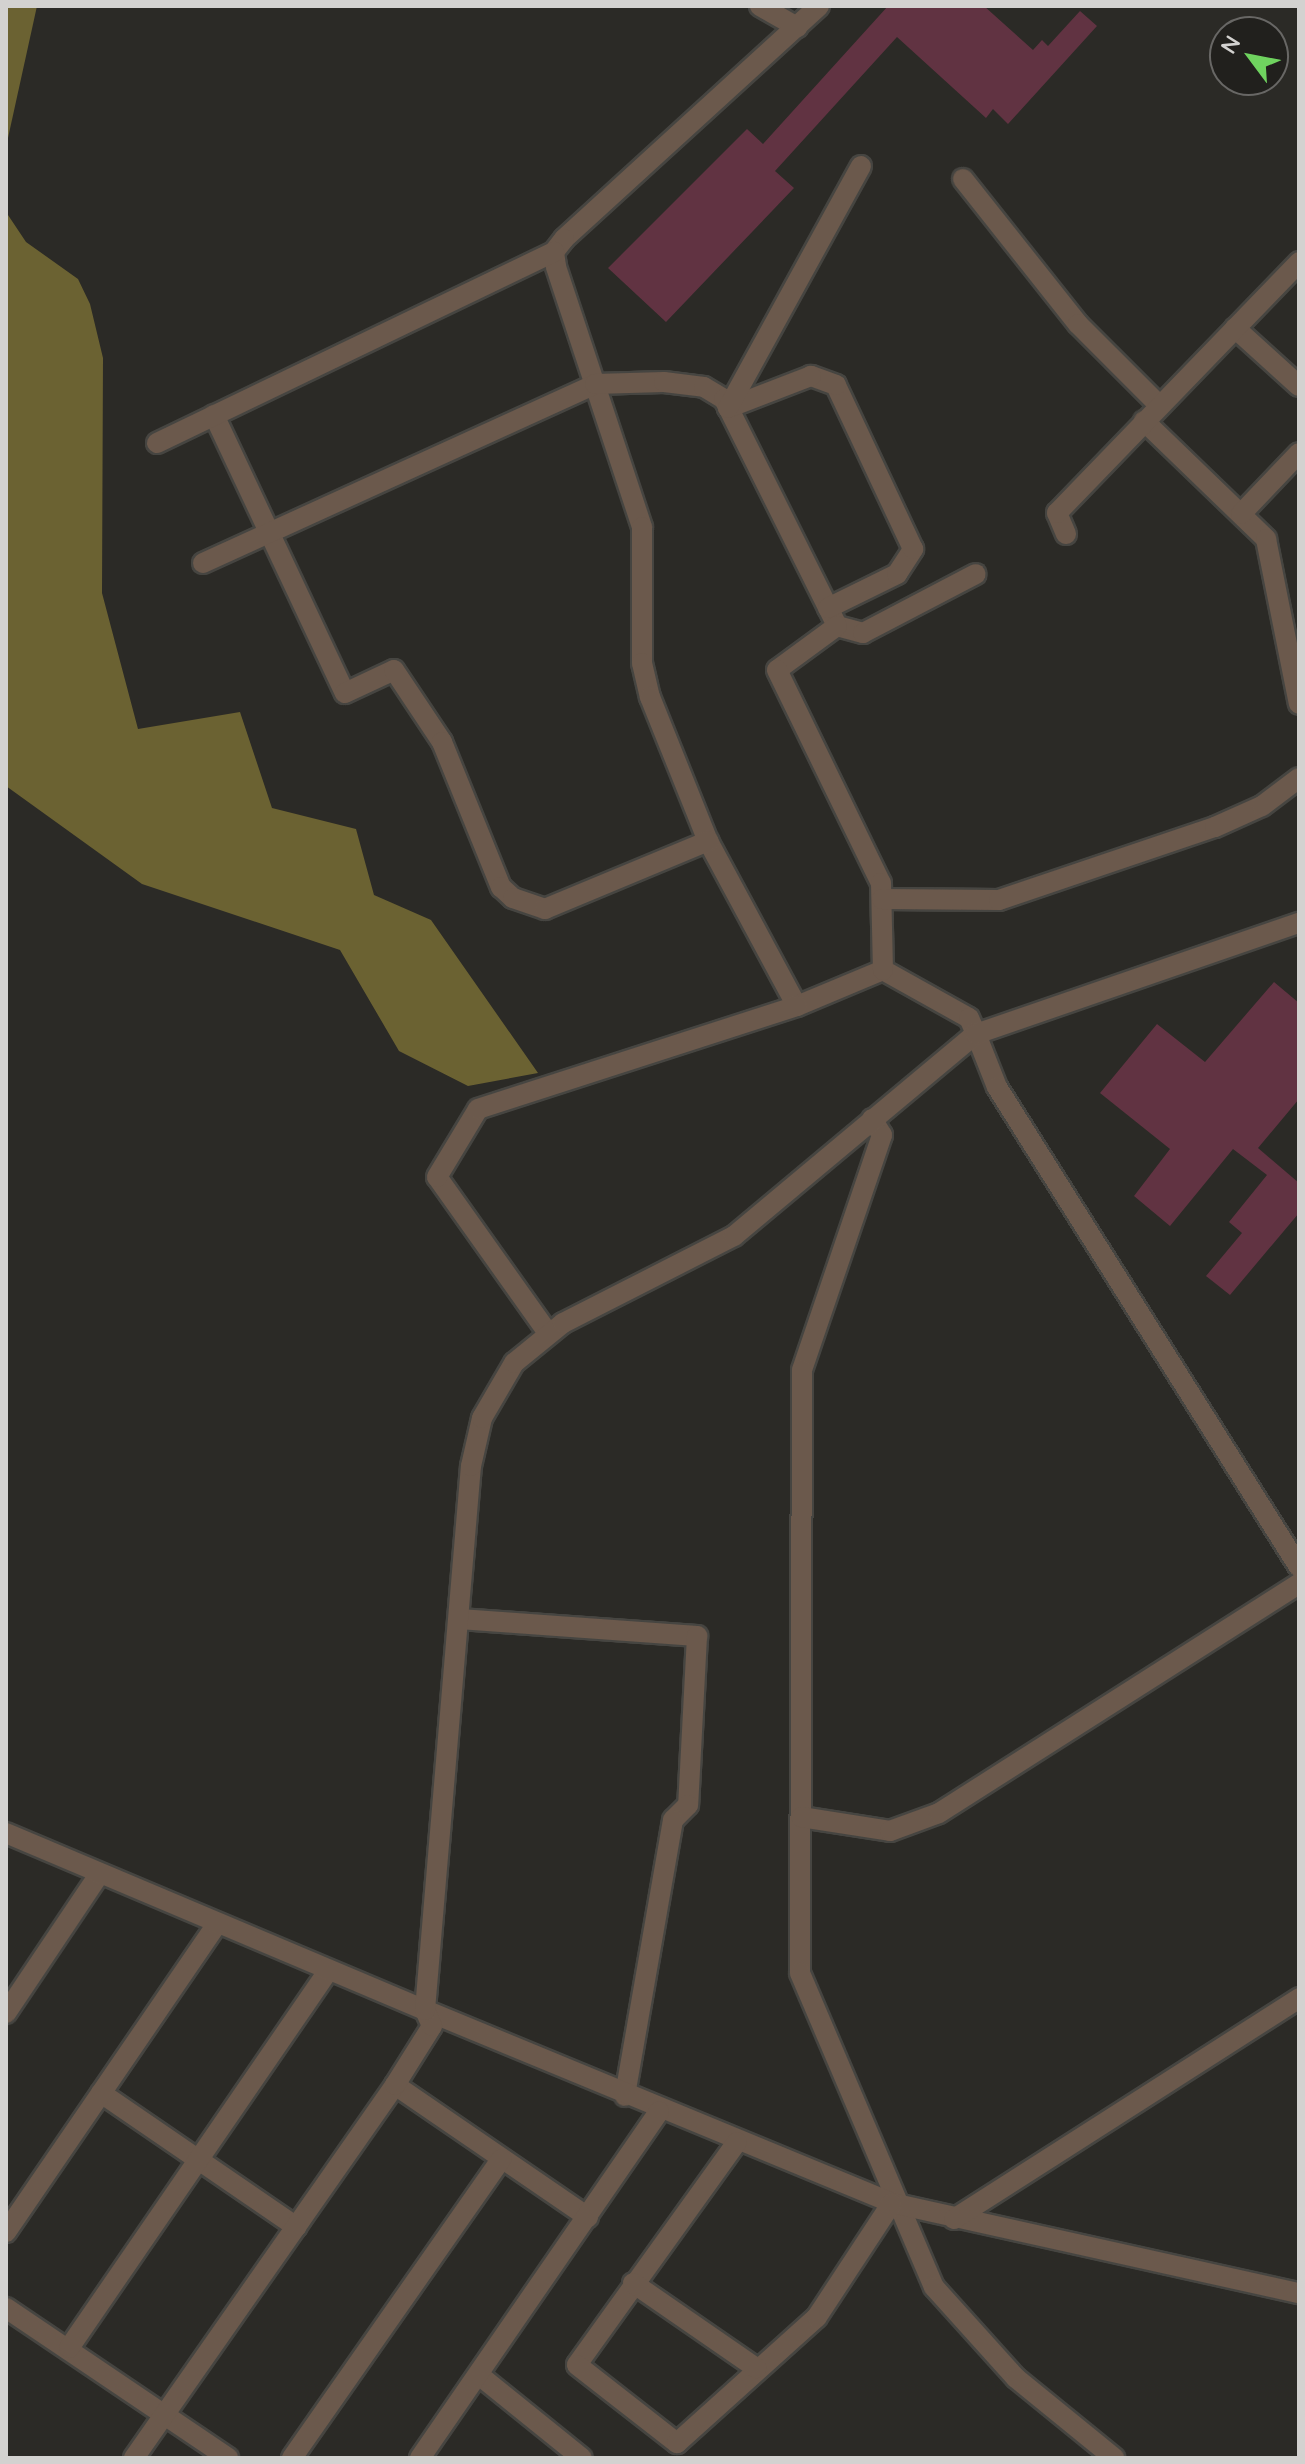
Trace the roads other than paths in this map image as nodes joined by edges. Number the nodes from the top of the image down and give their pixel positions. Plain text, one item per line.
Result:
1 (760, 6) edge
2 (819, 6) edge
3 (797, 27) junction
4 (861, 166) dead end
5 (963, 179) dead end
6 (554, 252) junction
7 (1299, 262) edge
8 (1235, 328) junction
9 (595, 384) junction
10 (1299, 386) edge
11 (1159, 405) junction
12 (728, 408) junction
13 (214, 415) junction
14 (1144, 421) junction
15 (157, 443) dead end
16 (1299, 453) edge
17 (1241, 514) junction
18 (270, 534) junction
19 (1066, 534) dead end
20 (203, 563) dead end
21 (976, 574) dead end
22 (832, 617) junction
23 (1299, 704) edge
24 (1299, 778) edge
25 (708, 841) junction
26 (882, 899) junction
27 (1299, 923) edge
28 (883, 970) junction
29 (797, 1006) junction
30 (976, 1034) junction
31 (872, 1119) junction
32 (548, 1333) junction
33 (1299, 1567) edge
34 (1299, 1584) edge
35 (459, 1619) junction
36 (801, 1817) junction
37 (6, 1833) edge
38 (98, 1876) junction
39 (216, 1925) junction
40 (327, 1972) junction
41 (1299, 1998) edge
42 (425, 2010) junction
43 (6, 2013) edge
44 (395, 2085) junction
45 (101, 2093) junction
46 (625, 2096) junction
47 (659, 2111) junction
48 (737, 2142) junction
49 (501, 2159) junction
50 (197, 2160) junction
51 (892, 2203) junction
52 (588, 2217) junction
53 (954, 2219) junction
54 (297, 2227) junction
55 (6, 2232) edge
56 (633, 2283) junction
57 (1299, 2293) edge
58 (6, 2308) edge
59 (69, 2348) junction
60 (756, 2368) junction
61 (479, 2375) junction
62 (165, 2415) junction
63 (134, 2458) edge
64 (228, 2458) edge
65 (292, 2458) edge
66 (420, 2458) edge
67 (582, 2458) edge
68 (1114, 2458) edge

1 - 3 street
2 - 3 street
3 - 6 street
4 - 12 street
5 - 11 street
6 - 9 street
6 - 13 street
7 - 8 street
8 - 10 street
8 - 11 street
9 - 12 street
9 - 18 street
9 - 25 street
11 - 14 street
12 - 22 street
12 - 22 street
13 - 15 street
13 - 18 street
14 - 17 street
14 - 19 street
16 - 17 street
17 - 23 street
18 - 20 street
18 - 25 street
21 - 22 street
22 - 26 street
24 - 26 street
25 - 29 street
26 - 28 street
27 - 30 street
28 - 29 street
28 - 30 street
29 - 32 street
30 - 31 street
30 - 33 street
31 - 32 street
31 - 36 street
32 - 35 street
34 - 36 street
35 - 42 street
35 - 46 street
36 - 51 street
37 - 38 street
38 - 39 street
38 - 43 street
39 - 40 street
39 - 45 street
40 - 42 street
40 - 50 street
41 - 53 street
42 - 44 street
42 - 46 street
44 - 49 street
44 - 54 street
45 - 50 street
45 - 55 street
46 - 47 street
47 - 48 street
47 - 52 street
48 - 51 street
48 - 56 street
49 - 52 street
49 - 65 street
50 - 54 street
50 - 59 street
51 - 53 street
51 - 60 street
51 - 68 street
52 - 61 street
53 - 57 street
54 - 62 street
56 - 60 street
56 - 60 street
58 - 59 street
59 - 62 street
61 - 66 street
61 - 67 street
62 - 63 street
62 - 64 street

